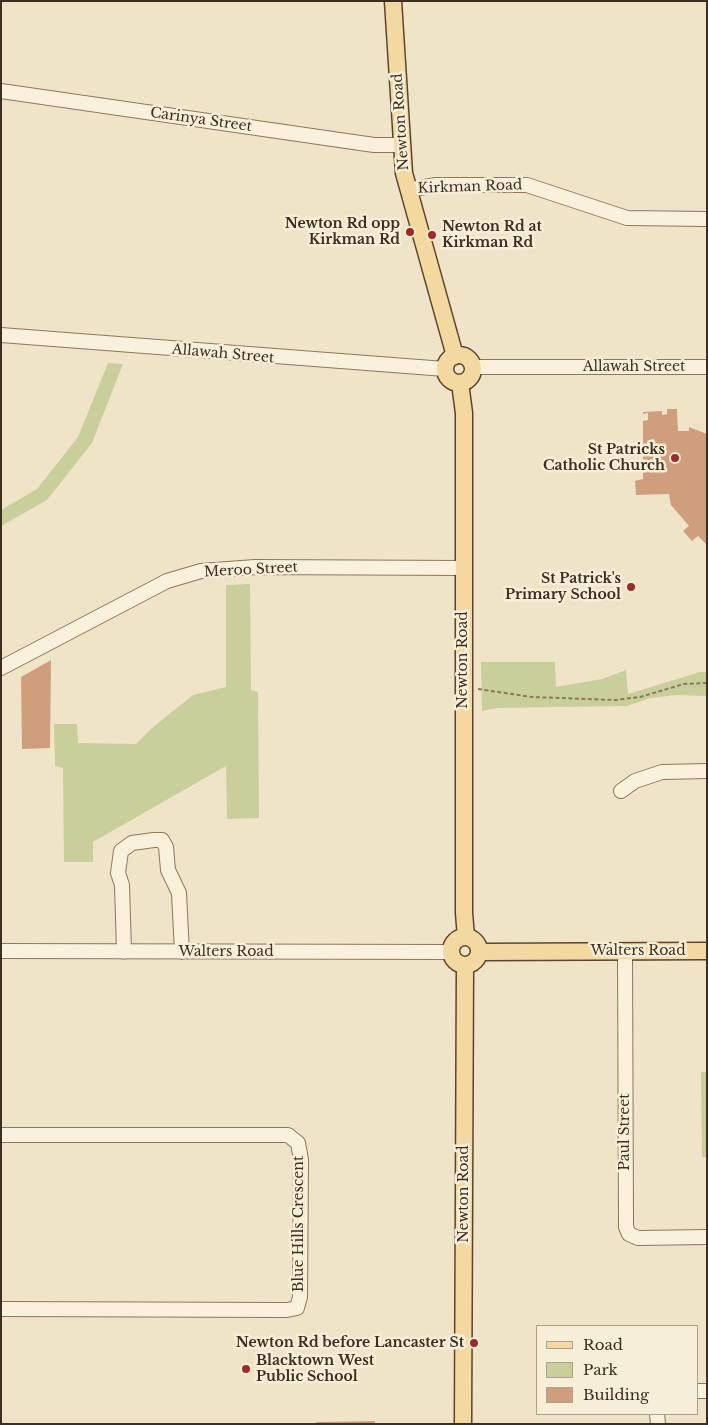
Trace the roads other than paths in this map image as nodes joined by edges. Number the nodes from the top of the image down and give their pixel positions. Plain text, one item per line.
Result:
1 (393, 1) edge
2 (1, 91) edge
3 (400, 146) junction
4 (408, 190) junction
5 (707, 218) edge
6 (1, 335) edge
7 (455, 356) junction
8 (472, 367) junction
9 (707, 367) edge
10 (445, 370) junction
11 (460, 383) junction
12 (464, 568) junction
13 (1, 668) edge
14 (707, 771) edge
15 (621, 792) dead end
16 (466, 937) junction
17 (1, 951) edge
18 (625, 951) junction
19 (707, 951) edge
20 (124, 952) junction
21 (182, 952) junction
22 (451, 952) junction
23 (479, 952) junction
24 (465, 965) junction
25 (1, 1136) edge
26 (707, 1238) edge
27 (1, 1309) edge
28 (463, 1424) edge

1 - 3 main road, Newton Road
2 - 3 street, Carinya Street
3 - 4 main road, Newton Road
4 - 5 street, Kirkman Road
4 - 7 main road, Newton Road
6 - 10 street, Allawah Street
7 - 8 main road
7 - 10 main road
8 - 9 street, Allawah Street
8 - 11 main road
10 - 11 main road
11 - 12 main road, Newton Road
12 - 13 street, Meroo Street
12 - 16 main road, Newton Road
14 - 15 street
16 - 22 main road
16 - 23 main road
17 - 20 street, Walters Road
18 - 19 main road, Walters Road
18 - 23 main road, Walters Road
18 - 26 street, Paul Street
20 - 21 street, Walters Road
20 - 21 street
21 - 22 street, Walters Road
22 - 24 main road
23 - 24 main road
24 - 28 main road, Newton Road
25 - 27 street, Blue Hills Crescent

